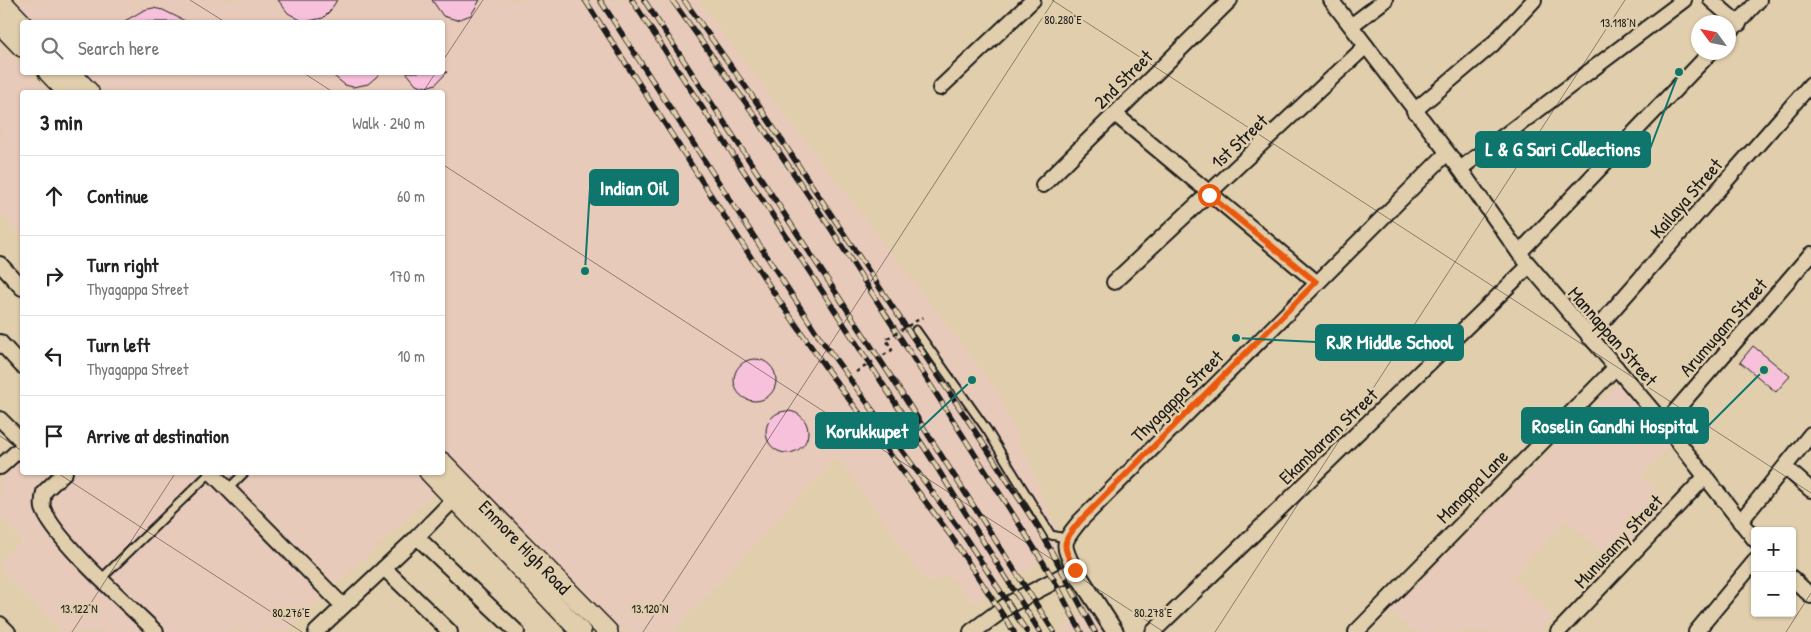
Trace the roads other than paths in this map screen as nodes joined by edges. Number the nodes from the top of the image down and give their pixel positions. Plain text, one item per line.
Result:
1 (0, 0) edge
2 (1033, 0) edge
3 (1230, 0) edge
4 (1331, 0) edge
5 (1384, 0) edge
6 (1534, 0) edge
7 (1684, 0) edge
8 (1711, 0) edge
9 (1759, 0) edge
10 (20, 21) edge
11 (0, 24) edge
12 (1739, 24) junction
13 (1352, 25) junction
14 (1736, 27) edge
15 (20, 45) edge
16 (1366, 46) junction
17 (1703, 60) edge
18 (51, 75) edge
19 (73, 75) edge
20 (1811, 84) edge
21 (940, 88) dead end
22 (65, 90) edge
23 (87, 90) edge
24 (1414, 110) junction
25 (1115, 114) junction
26 (1448, 153) junction
27 (1460, 169) junction
28 (1044, 185) dead end
29 (1209, 195) junction
30 (1519, 253) junction
31 (1811, 254) edge
32 (0, 264) edge
33 (1529, 266) junction
34 (1114, 282) dead end
35 (1316, 282) junction
36 (20, 286) edge
37 (916, 330) dead end
38 (1589, 337) junction
39 (0, 342) edge
40 (20, 364) edge
41 (1616, 367) junction
42 (0, 419) edge
43 (1664, 424) junction
44 (1811, 434) edge
45 (20, 439) edge
46 (20, 449) edge
47 (0, 467) edge
48 (445, 467) edge
49 (1786, 468) junction
50 (62, 475) edge
51 (208, 475) edge
52 (214, 475) edge
53 (242, 475) edge
54 (433, 475) edge
55 (1706, 476) junction
56 (228, 489) junction
57 (1811, 490) edge
58 (460, 493) junction
59 (1740, 522) junction
60 (1751, 535) edge
61 (417, 537) junction
62 (1065, 538) junction
63 (1751, 566) edge
64 (384, 568) junction
65 (1075, 570) junction
66 (102, 578) junction
67 (1796, 582) edge
68 (1811, 596) edge
69 (343, 606) junction
70 (0, 624) edge
71 (8, 632) edge
72 (156, 632) edge
73 (316, 632) edge
74 (450, 632) edge
75 (517, 632) edge
76 (581, 632) edge
77 (608, 632) edge
78 (972, 632) edge
79 (1115, 632) edge
80 (1153, 632) edge
81 (1356, 632) edge
82 (1558, 632) edge
83 (1696, 632) edge

1 - 10 main road
2 - 21 street
3 - 25 street, 2nd Street
4 - 13 street, Mannappan Street
5 - 13 street
6 - 24 street
7 - 27 street
8 - 12 street
9 - 12 street
11 - 15 main road
12 - 14 street
13 - 16 street, Mannappan Street
16 - 24 street, Mannappan Street
16 - 29 street, 1st Street
17 - 30 street
18 - 22 main road
19 - 23 main road
20 - 38 street, Kailaya Street
24 - 26 street, Mannappan Street
25 - 28 street, 2nd Street
25 - 29 street
26 - 27 street, Mannappan Street
26 - 35 street, Thyagappa Street
27 - 30 street, Mannappan Street
29 - 34 street, 1st Street
29 - 35 street
30 - 33 street, Mannappan Street
31 - 43 street, Arumugam Street
32 - 36 street
33 - 38 street, Mannappan Street
33 - 80 street, Ekambaram Street
35 - 62 street, Thyagappa Street
37 - 62 lane
38 - 41 street, Mannappan Street
39 - 40 street
41 - 43 street, Mannappan Street
41 - 81 street, Manappa Lane
42 - 45 street
43 - 55 street, Mannappan Street
44 - 49 street
46 - 47 street
48 - 58 main road, Enmore High Road
49 - 57 street
49 - 59 street
50 - 66 street
51 - 66 lane
52 - 56 street
53 - 56 lane
54 - 58 main road, Enmore High Road
55 - 59 street, Mannappan Street
55 - 82 street, Munusamy Street
56 - 69 street
58 - 61 street
58 - 76 main road, Enmore High Road
58 - 77 main road, Enmore High Road
59 - 60 street, Mannappan Street
61 - 64 street
61 - 75 street
62 - 65 street
63 - 83 street
64 - 69 street
64 - 74 street
65 - 78 street
65 - 79 street
66 - 72 street
67 - 68 street
69 - 73 street
70 - 71 street

